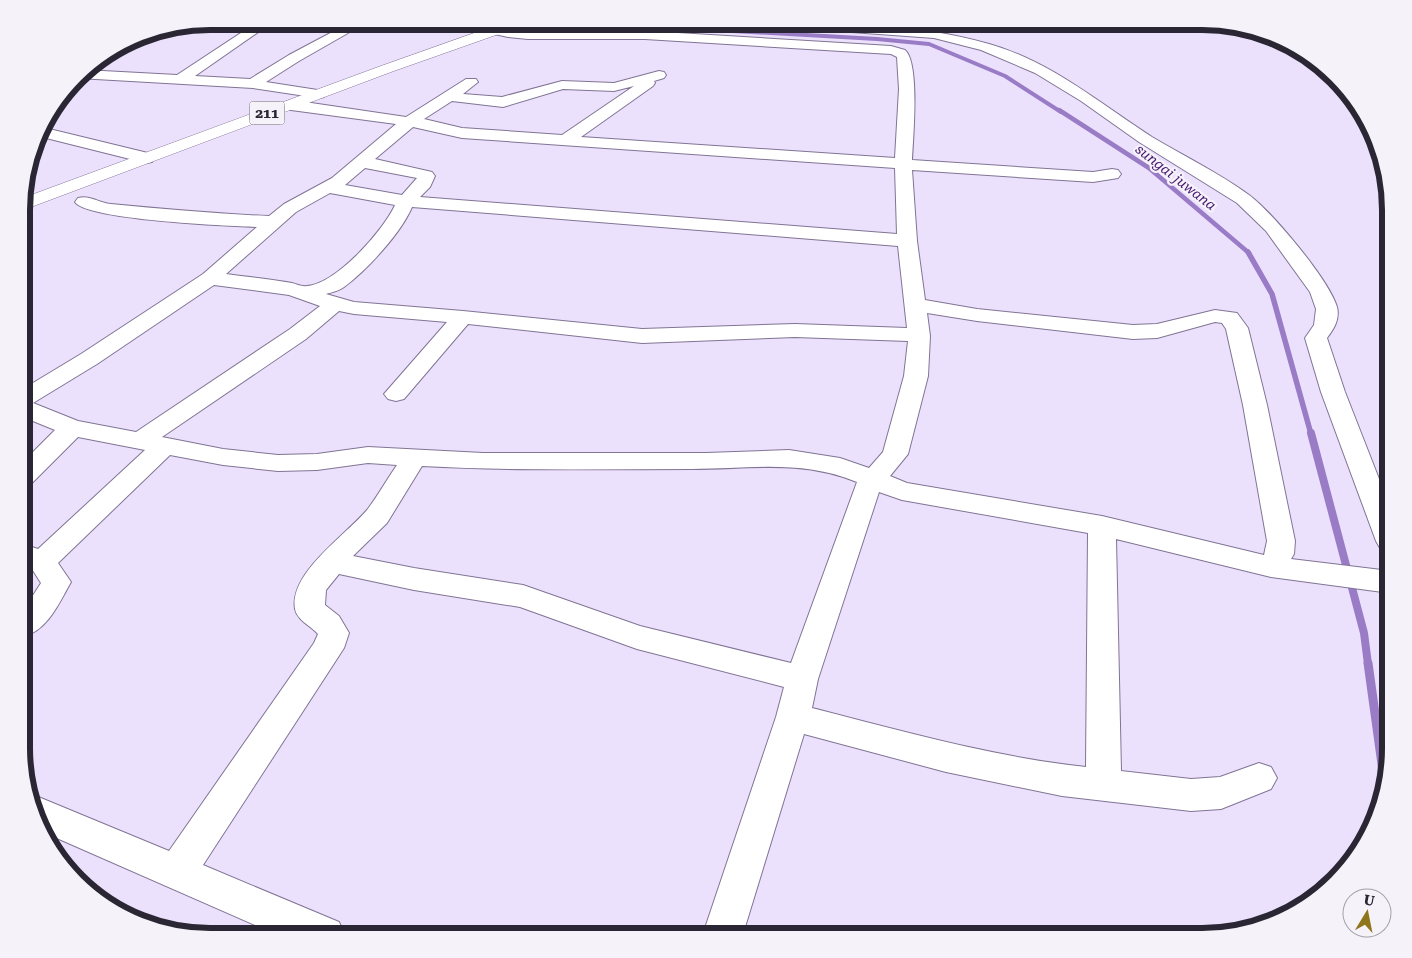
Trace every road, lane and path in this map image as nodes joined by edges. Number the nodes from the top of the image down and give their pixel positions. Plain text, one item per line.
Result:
1 (254, 30) edge
2 (347, 30) edge
3 (492, 30) edge
4 (886, 30) edge
5 (496, 31) junction
6 (672, 65) dead end
7 (92, 75) edge
8 (659, 75) junction
9 (181, 79) junction
10 (470, 82) dead end
11 (253, 84) junction
12 (319, 94) junction
13 (449, 96) junction
14 (291, 105) junction
15 (332, 110) junction
16 (410, 121) junction
17 (48, 133) edge
18 (564, 140) junction
19 (146, 158) junction
20 (362, 162) junction
21 (903, 164) junction
22 (1112, 174) dead end
23 (329, 188) junction
24 (30, 201) edge
25 (406, 201) junction
26 (84, 202) dead end
27 (273, 222) junction
28 (907, 241) junction
29 (210, 278) junction
30 (304, 294) junction
31 (335, 304) junction
32 (914, 304) junction
33 (463, 316) junction
34 (918, 336) junction
35 (30, 394) edge
36 (396, 394) dead end
37 (30, 411) edge
38 (72, 428) junction
39 (152, 444) junction
40 (414, 458) junction
41 (30, 470) edge
42 (872, 479) junction
43 (1382, 520) edge
44 (1102, 526) junction
45 (32, 558) edge
46 (332, 562) junction
47 (1271, 567) junction
48 (1382, 581) edge
49 (30, 618) edge
50 (802, 679) junction
51 (793, 717) junction
52 (1259, 778) dead end
53 (1104, 785) junction
54 (43, 815) edge
55 (177, 872) junction
56 (306, 928) edge
57 (725, 928) edge

1 - 9 street
2 - 11 street
3 - 5 street
4 - 43 street
5 - 12 main road, 211
5 - 21 street
6 - 8 street
7 - 9 street
8 - 13 street
8 - 18 street
9 - 11 street
10 - 13 street
11 - 12 street
12 - 14 main road, 211
12 - 15 street
13 - 16 street
14 - 15 street
14 - 19 main road, 211
15 - 16 street
16 - 18 street
16 - 20 street
17 - 19 street
18 - 21 street
19 - 24 main road, 211
20 - 23 street
20 - 25 street
21 - 22 street
21 - 28 street
23 - 25 street
23 - 27 street
25 - 28 street
25 - 30 street
26 - 27 street
27 - 29 street
28 - 32 street
29 - 30 street
29 - 35 street
30 - 31 street
31 - 33 street
31 - 39 street
32 - 34 street
32 - 47 street
33 - 34 street
33 - 36 street
34 - 42 street
37 - 38 street
38 - 39 street
38 - 41 street
39 - 40 street
39 - 45 street
40 - 42 street
40 - 46 street
42 - 44 street
42 - 50 street
44 - 47 street
44 - 53 street
45 - 49 street
46 - 50 street
46 - 55 street
47 - 48 street
50 - 51 street
51 - 53 street
51 - 57 street
52 - 53 street
54 - 55 street
55 - 56 street

